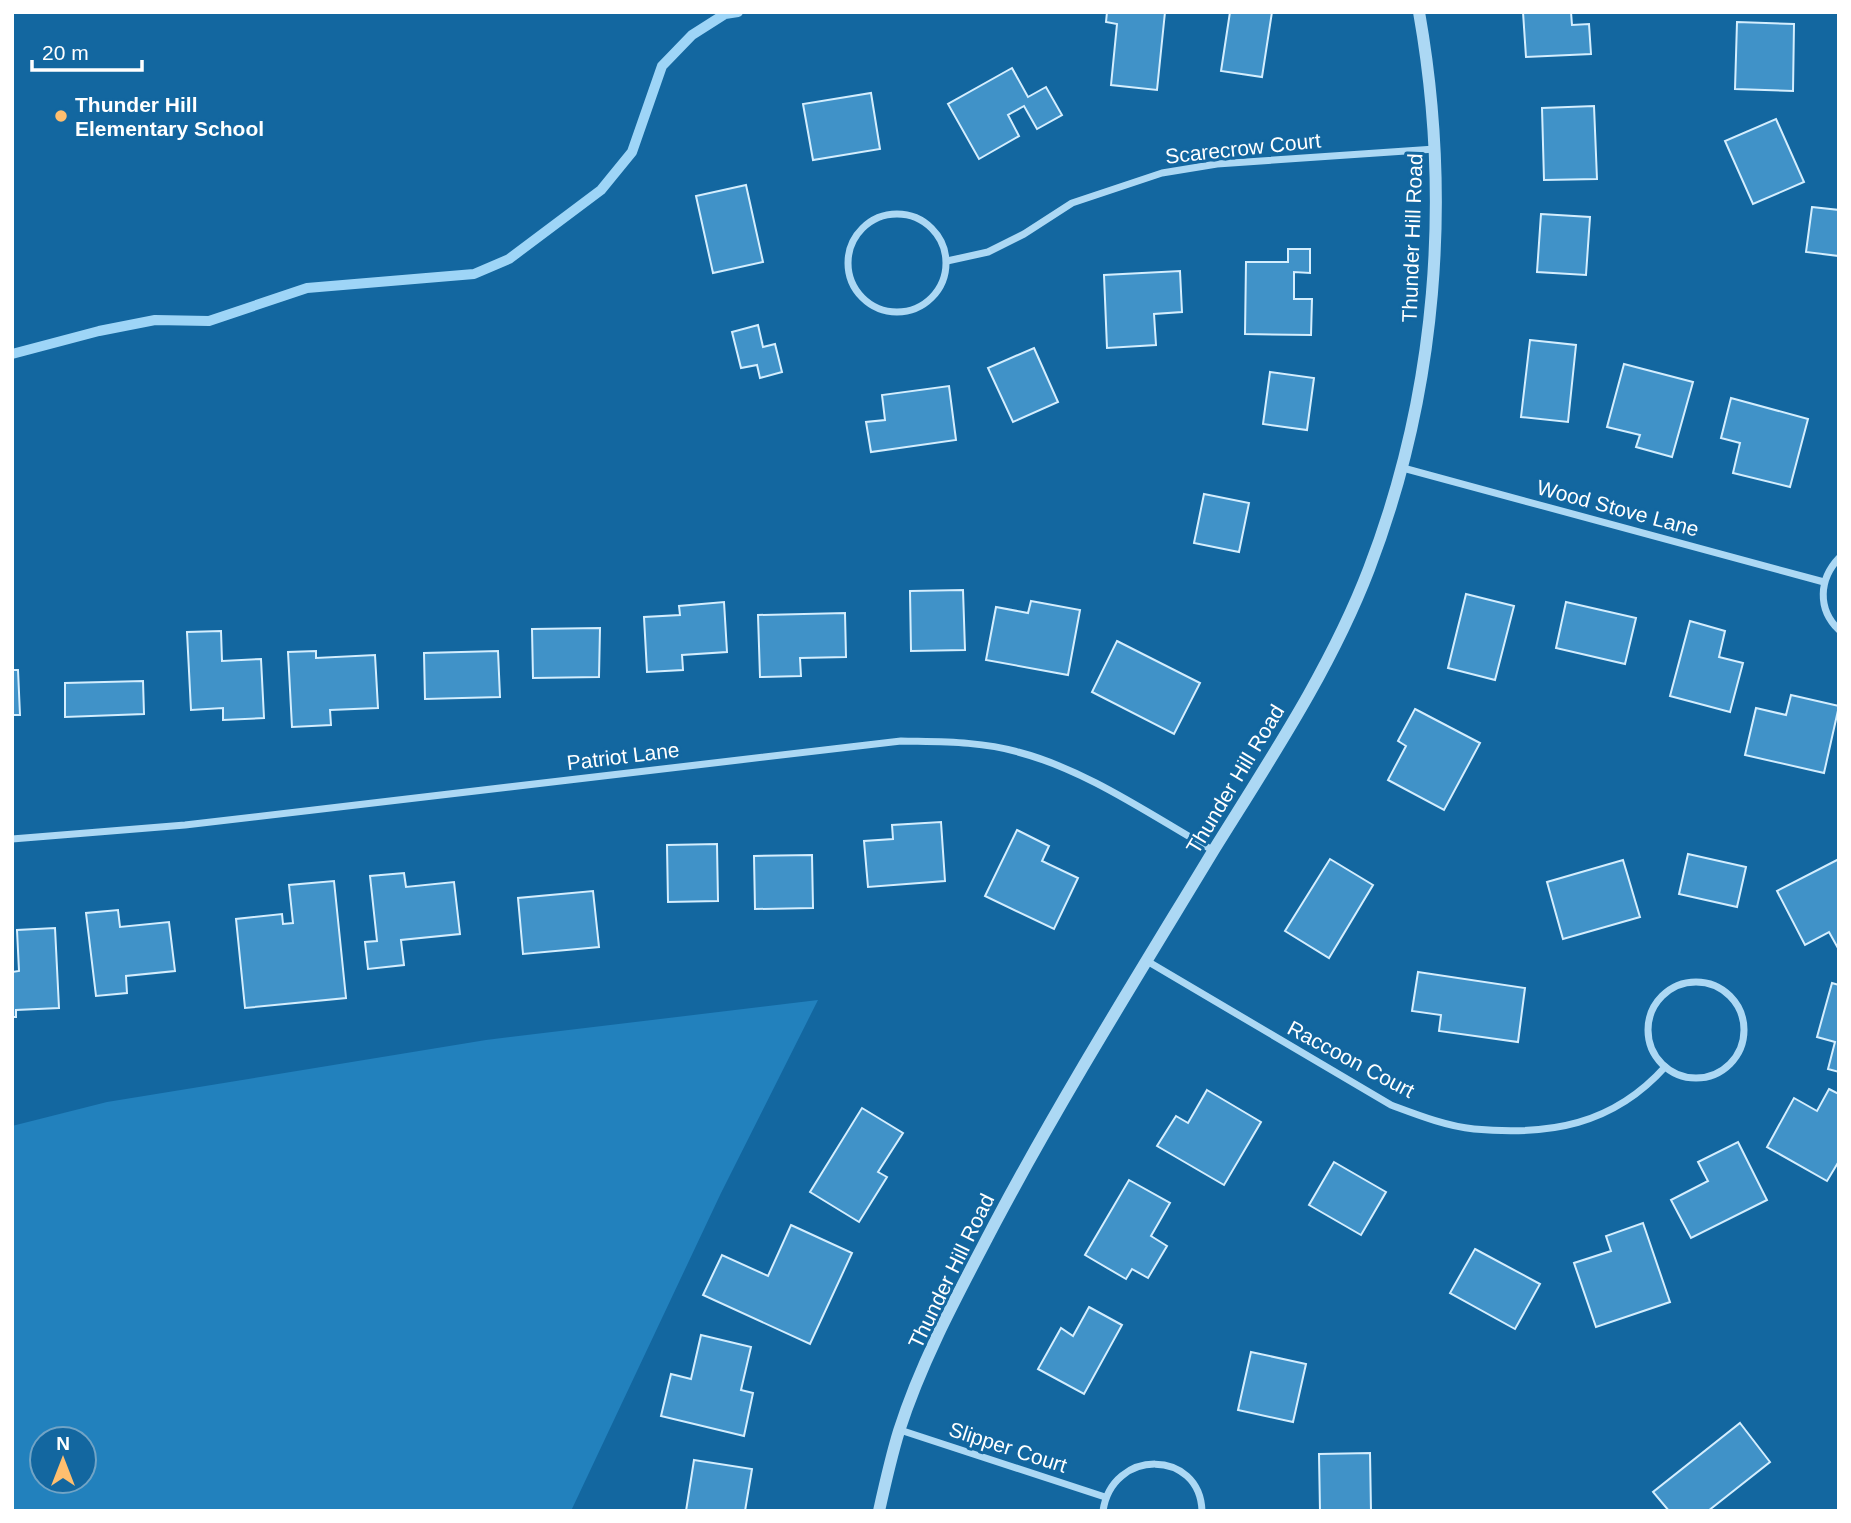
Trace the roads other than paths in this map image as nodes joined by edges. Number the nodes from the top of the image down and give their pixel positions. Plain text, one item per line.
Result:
1 (1419, 12) edge
2 (1435, 149) junction
3 (947, 261) junction
4 (1403, 468) junction
5 (1839, 558) edge
6 (1824, 582) junction
7 (1839, 630) edge
8 (12, 839) edge
9 (1214, 851) junction
10 (1147, 961) junction
11 (1665, 1067) junction
12 (900, 1430) junction
13 (1105, 1497) junction
14 (878, 1511) edge
15 (1103, 1511) edge
16 (1202, 1511) edge

1 - 2 street, Thunder Hill Road
2 - 3 street, Scarecrow Court
2 - 4 street, Thunder Hill Road
3 - 3 street
4 - 6 street, Wood Stove Lane
4 - 9 street, Thunder Hill Road
5 - 6 street
6 - 7 street
8 - 9 street, Patriot Lane
9 - 10 street, Thunder Hill Road
10 - 11 street, Raccoon Court
10 - 12 street, Thunder Hill Road
11 - 11 street
12 - 13 street, Slipper Court
12 - 14 street, Thunder Hill Road
13 - 15 street
13 - 16 street

